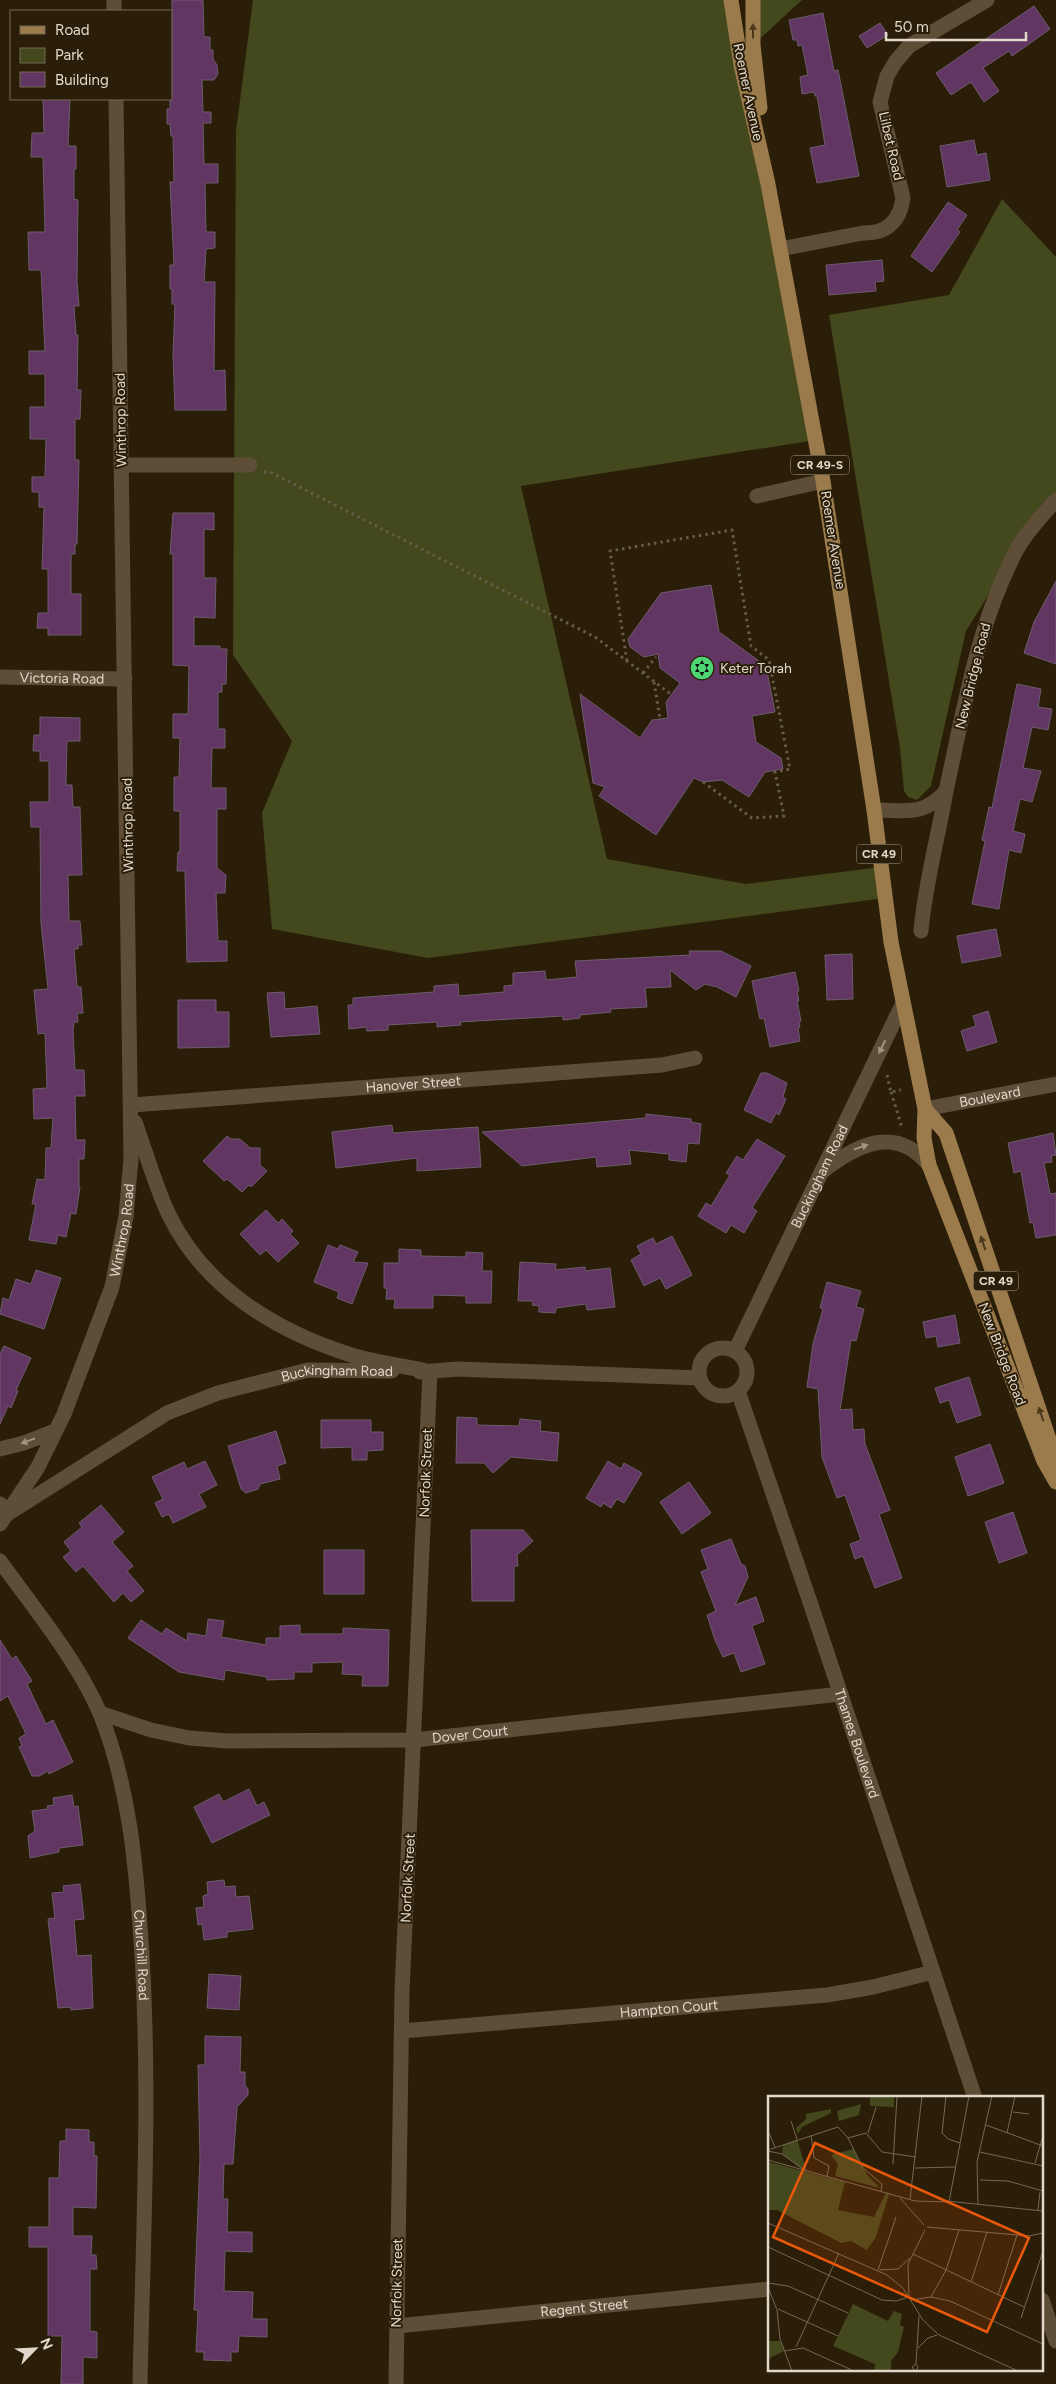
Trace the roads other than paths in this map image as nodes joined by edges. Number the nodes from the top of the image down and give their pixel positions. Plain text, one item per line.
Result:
1 (731, 0) edge
2 (753, 0) edge
3 (987, 0) edge
4 (116, 100) edge
5 (768, 184) junction
6 (780, 249) junction
7 (122, 465) junction
8 (255, 469) road end
9 (823, 481) junction
10 (757, 496) dead end
11 (1056, 500) edge
12 (0, 677) edge
13 (125, 679) junction
14 (946, 791) junction
15 (874, 810) junction
16 (921, 931) dead end
17 (903, 1003) junction
18 (695, 1058) dead end
19 (1056, 1084) edge
20 (132, 1109) junction
21 (925, 1109) junction
22 (929, 1165) junction
23 (821, 1173) junction
24 (735, 1350) junction
25 (430, 1372) junction
26 (700, 1378) junction
27 (738, 1391) junction
28 (56, 1431) junction
29 (0, 1449) edge
30 (1056, 1460) edge
31 (1056, 1482) edge
32 (3, 1514) edge
33 (0, 1561) edge
34 (841, 1694) junction
35 (100, 1714) junction
36 (414, 1740) junction
37 (933, 1972) junction
38 (402, 2031) junction
39 (973, 2096) edge
40 (768, 2289) edge
41 (1044, 2306) edge
42 (397, 2326) junction
43 (1056, 2341) edge
44 (140, 2384) edge
45 (396, 2384) edge

1 - 5 main road, Roemer Avenue / CR 49-S
5 -> 2 main road, Roemer Avenue / CR 49-S
3 - 6 street, Lilbet Road
4 - 7 street, Winthrop Road
5 - 6 main road, Roemer Avenue / CR 49-S
6 - 9 main road, Roemer Avenue / CR 49-S
7 - 8 street
7 - 13 street, Winthrop Road
9 - 10 street
9 - 15 main road, Roemer Avenue / CR 49-S
11 - 14 street, New Bridge Road
12 - 13 street, Victoria Road
13 - 20 street, Winthrop Road
14 - 15 street
14 - 16 street, New Bridge Road
15 - 17 main road, Roemer Avenue / CR 49
17 - 21 main road, New Bridge Road / CR 49
17 -> 23 street, Buckingham Road
18 - 20 street, Hanover Street
19 - 21 street, Boulevard
20 - 25 street
20 - 28 street, Winthrop Road
21 - 22 main road, New Bridge Road / CR 49
30 -> 21 main road, New Bridge Road / CR 49
23 -> 22 street
22 - 31 main road, New Bridge Road / CR 49
23 - 24 street, Buckingham Road
24 - 26 street
24 - 27 street
25 - 26 street, Buckingham Road
25 - 32 street, Buckingham Road
25 - 36 street, Norfolk Street
26 - 27 street
27 - 34 street, Thames Boulevard
28 -> 29 street
28 - 32 street, Winthrop Road
33 - 35 street, Churchill Road
34 - 36 street, Dover Court
34 - 37 street, Thames Boulevard
35 - 36 street, Dover Court
35 - 44 street, Churchill Road
36 - 38 street, Norfolk Street
37 - 38 street, Hampton Court
37 - 39 street, Thames Boulevard
38 - 42 street, Norfolk Street
40 - 42 street, Regent Street
41 - 43 street
42 - 45 street, Norfolk Street

